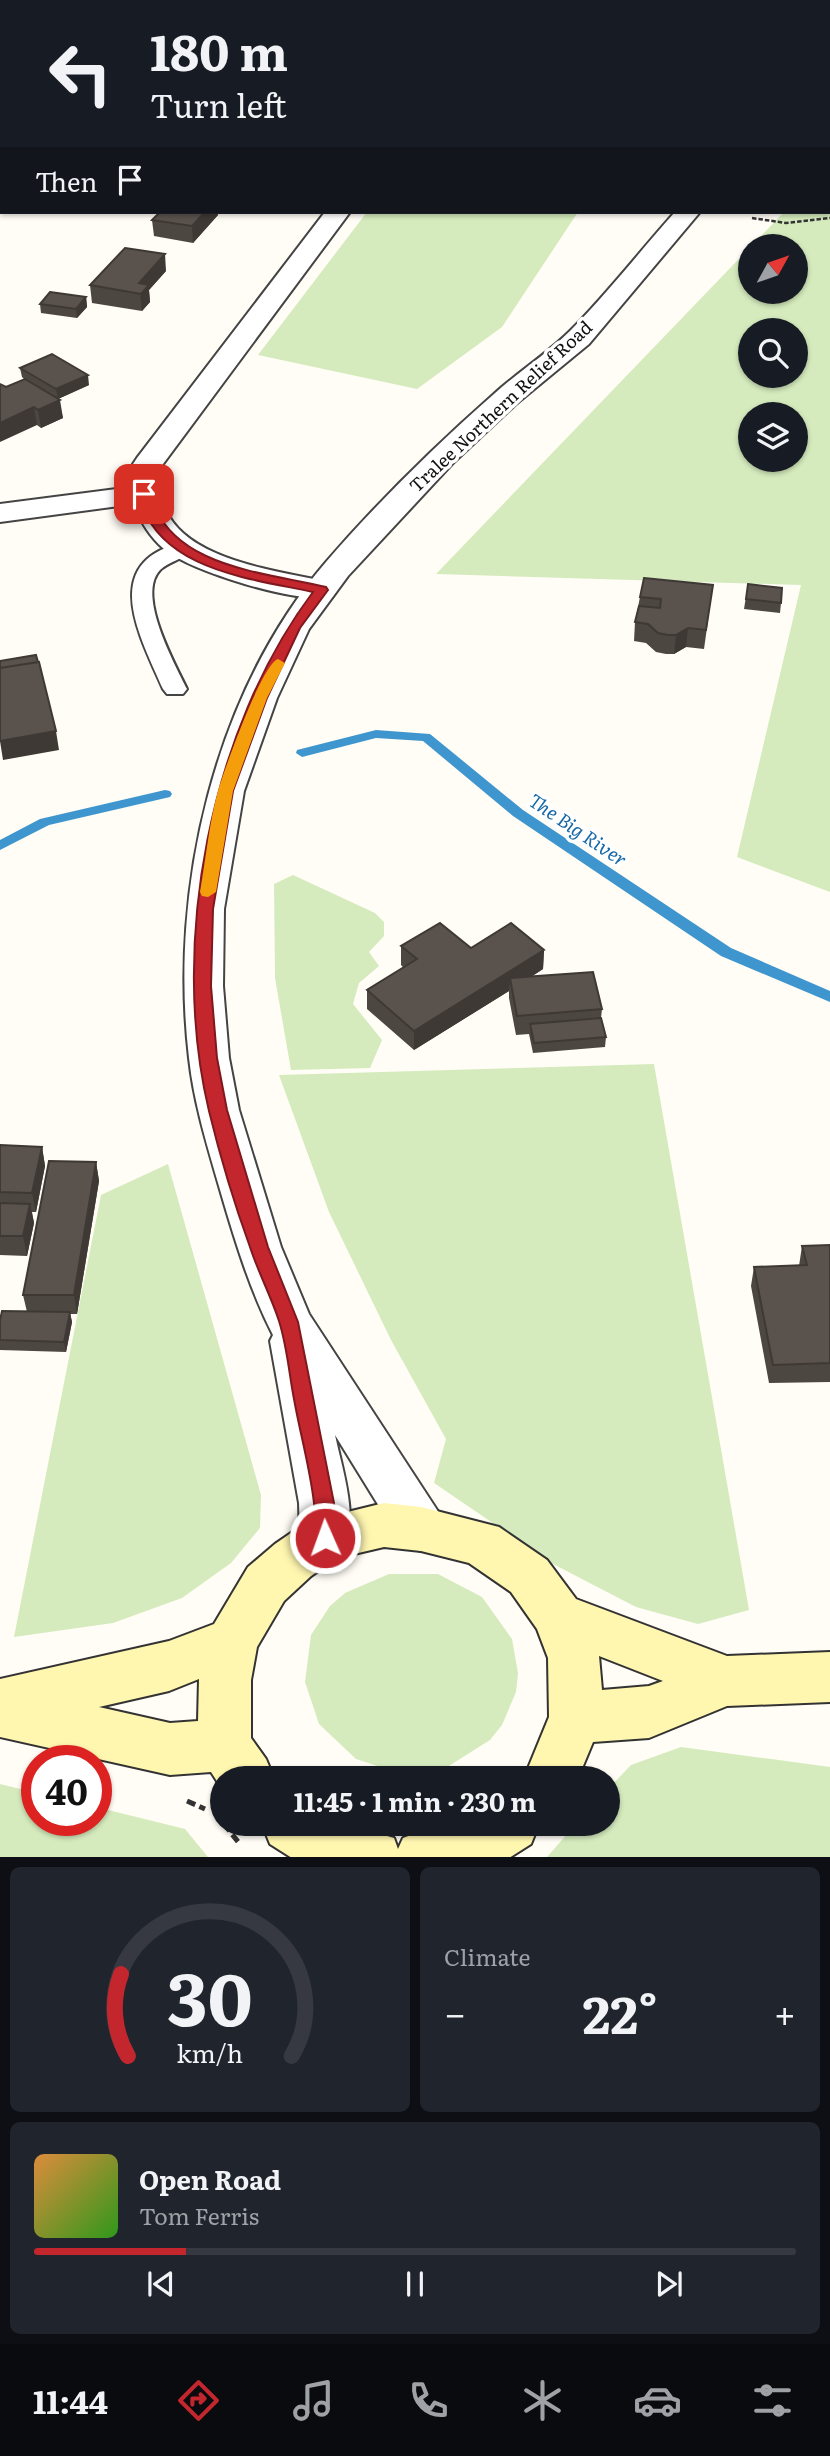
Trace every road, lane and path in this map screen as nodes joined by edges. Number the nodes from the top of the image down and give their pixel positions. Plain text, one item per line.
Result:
1 (336, 214) edge
2 (686, 214) edge
3 (752, 218) dead end
4 (830, 218) edge
5 (144, 494) junction
6 (0, 513) edge
7 (181, 549) junction
8 (321, 590) junction
9 (175, 690) dead end
10 (289, 1322) junction
11 (421, 1529) junction
12 (325, 1538) junction
13 (558, 1616) junction
14 (232, 1641) junction
15 (830, 1677) edge
16 (727, 1681) junction
17 (0, 1704) edge
18 (0, 1711) edge
19 (576, 1717) junction
20 (236, 1761) edge
21 (556, 1766) edge

1 - 5 street
2 - 8 street, Tralee Northern Relief Road
3 - 4 path
5 - 6 street
5 - 7 street
7 - 8 street
7 - 9 lane
8 - 10 street, Tralee Northern Relief Road
10 - 11 street, Tralee Northern Relief Road
10 - 12 street, Tralee Northern Relief Road
11 - 12 main road
11 - 13 main road
12 - 14 main road
13 - 16 main road
13 - 19 main road
14 - 17 main road
14 - 20 main road
15 - 16 main road
16 - 19 main road
18 - 20 main road
19 - 21 main road

